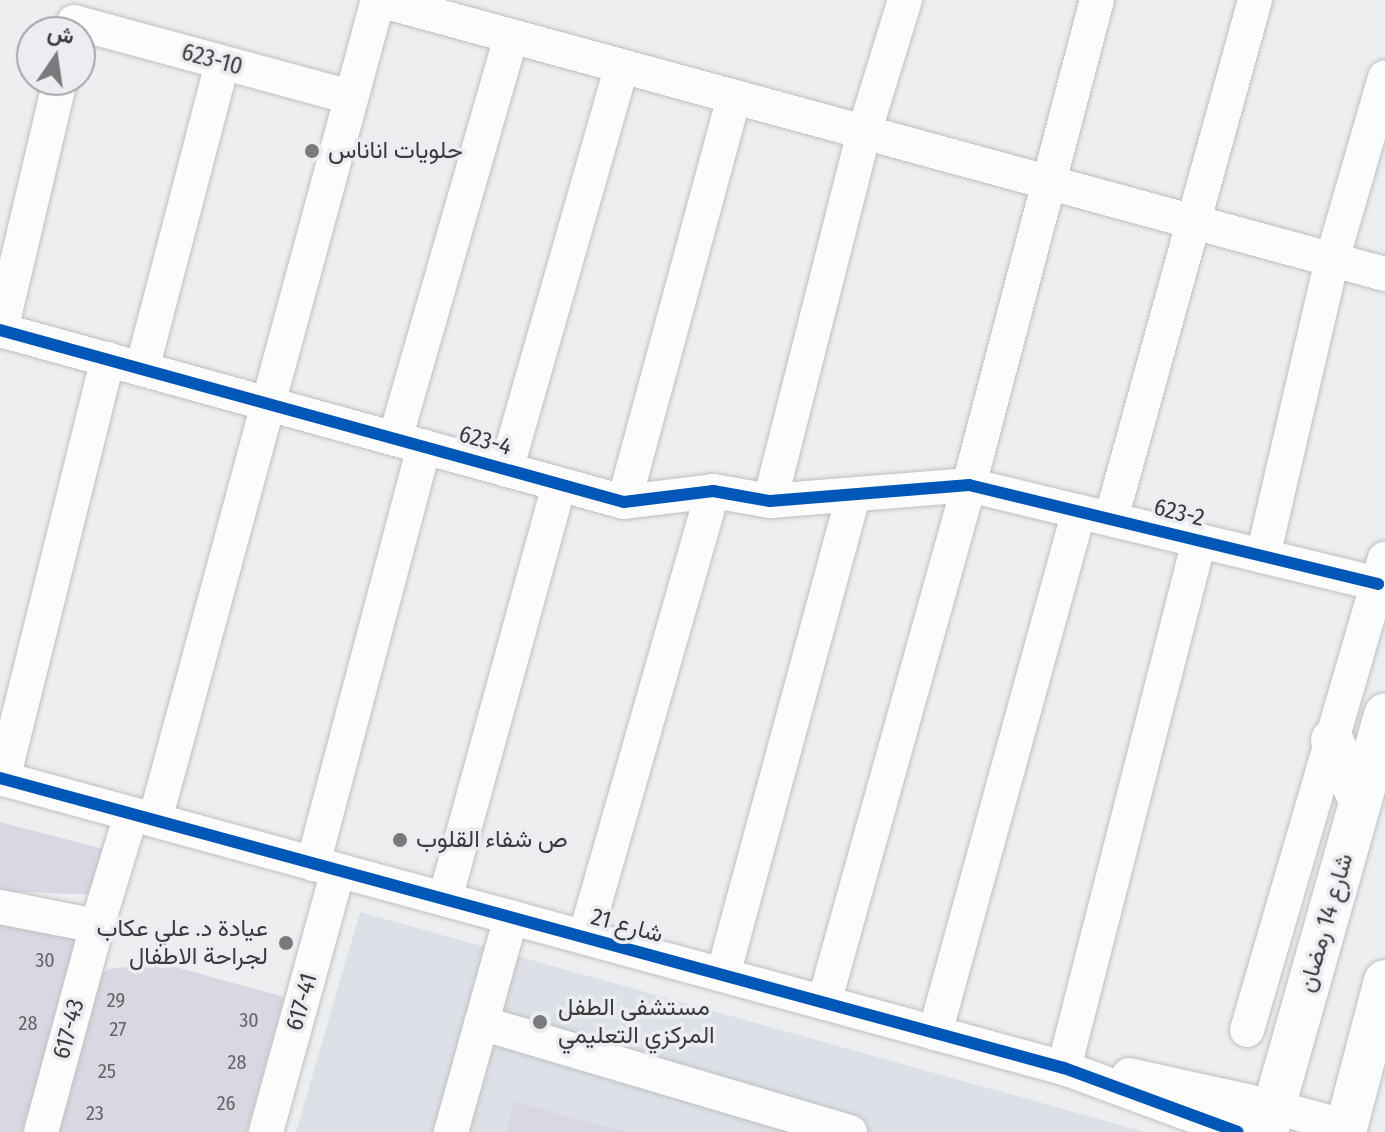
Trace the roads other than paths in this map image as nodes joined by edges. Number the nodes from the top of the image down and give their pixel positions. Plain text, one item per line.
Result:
1 (378, 0) edge
2 (905, 0) edge
3 (1097, 0) edge
4 (1255, 0) edge
5 (96, 24) edge
6 (511, 36) junction
7 (222, 63) junction
8 (622, 66) junction
9 (1385, 78) edge
10 (56, 96) edge
11 (351, 97) junction
12 (734, 97) junction
13 (864, 133) junction
14 (1049, 183) junction
15 (1196, 223) junction
16 (1332, 260) junction
17 (1385, 274) edge
18 (0, 330) edge
19 (108, 359) junction
20 (142, 369) junction
21 (268, 404) junction
22 (409, 443) junction
23 (506, 470) junction
24 (559, 485) junction
25 (969, 485) junction
26 (713, 491) junction
27 (853, 495) junction
28 (770, 501) junction
29 (624, 502) junction
30 (1095, 515) junction
31 (1199, 541) junction
32 (1263, 556) junction
33 (1382, 571) edge
34 (1385, 714) edge
35 (1332, 740) junction
36 (2, 779) edge
37 (1360, 801) junction
38 (143, 818) junction
39 (326, 868) junction
40 (445, 899) junction
41 (0, 907) edge
42 (511, 917) junction
43 (97, 926) junction
44 (585, 937) junction
45 (723, 975) junction
46 (1385, 981) edge
47 (824, 1003) junction
48 (481, 1023) junction
49 (1247, 1030) dead end
50 (935, 1033) junction
51 (1066, 1069) junction
52 (1271, 1119) edge
53 (1345, 1129) edge
54 (41, 1132) edge
55 (266, 1132) edge
56 (451, 1132) edge
57 (850, 1132) edge
58 (1238, 1132) edge

1 - 6 street
1 - 11 street, 617-43
2 - 13 street
3 - 14 street
4 - 15 street
5 - 7 street, 623-10
6 - 8 street
6 - 22 street, 617-41
7 - 11 street, 623-10
7 - 20 street
8 - 12 street
8 - 23 street
9 - 16 street
10 - 18 street
11 - 21 street, 617-43
12 - 13 street
12 - 29 street
13 - 14 street
13 - 28 street
14 - 15 street
14 - 25 street
15 - 16 street
15 - 30 street
16 - 17 street
16 - 32 street
18 - 19 street, 623-4
19 - 20 street, 623-4
19 - 36 street
20 - 21 street, 623-4
21 - 22 street, 623-4
21 - 38 street, 617-43
22 - 23 street, 623-4
22 - 39 street, 617-41
23 - 24 street, 623-4
24 - 29 street, 623-4
24 - 40 street
25 - 27 street, 623-4
25 - 30 street, 623-2
25 - 47 street
26 - 28 street, 623-4
26 - 29 street, 623-4
26 - 44 street
27 - 28 street, 623-4
27 - 45 street
30 - 31 street, 623-2
30 - 50 street
31 - 32 street, 623-2
31 - 51 street
32 - 33 street, 623-2
33 - 35 street
34 - 37 main road, شارع 14 رمضان
35 - 37 main road
35 - 49 street
36 - 38 street, شارع 21
37 - 52 main road, شارع 14 رمضان
38 - 39 street, شارع 21
38 - 43 street, 617-43
39 - 40 street, شارع 21
39 - 55 street, 617-41
40 - 42 street, شارع 21
41 - 43 street
42 - 44 street, شارع 21
42 - 48 street
43 - 54 street, 617-43
44 - 45 street, شارع 21
45 - 47 street, شارع 21
46 - 53 main road
47 - 50 street, شارع 21
48 - 56 street
48 - 57 street
50 - 51 street, شارع 21
51 - 52 street, شارع 21
51 - 58 street, شارع 21
52 - 53 street, شارع 21

